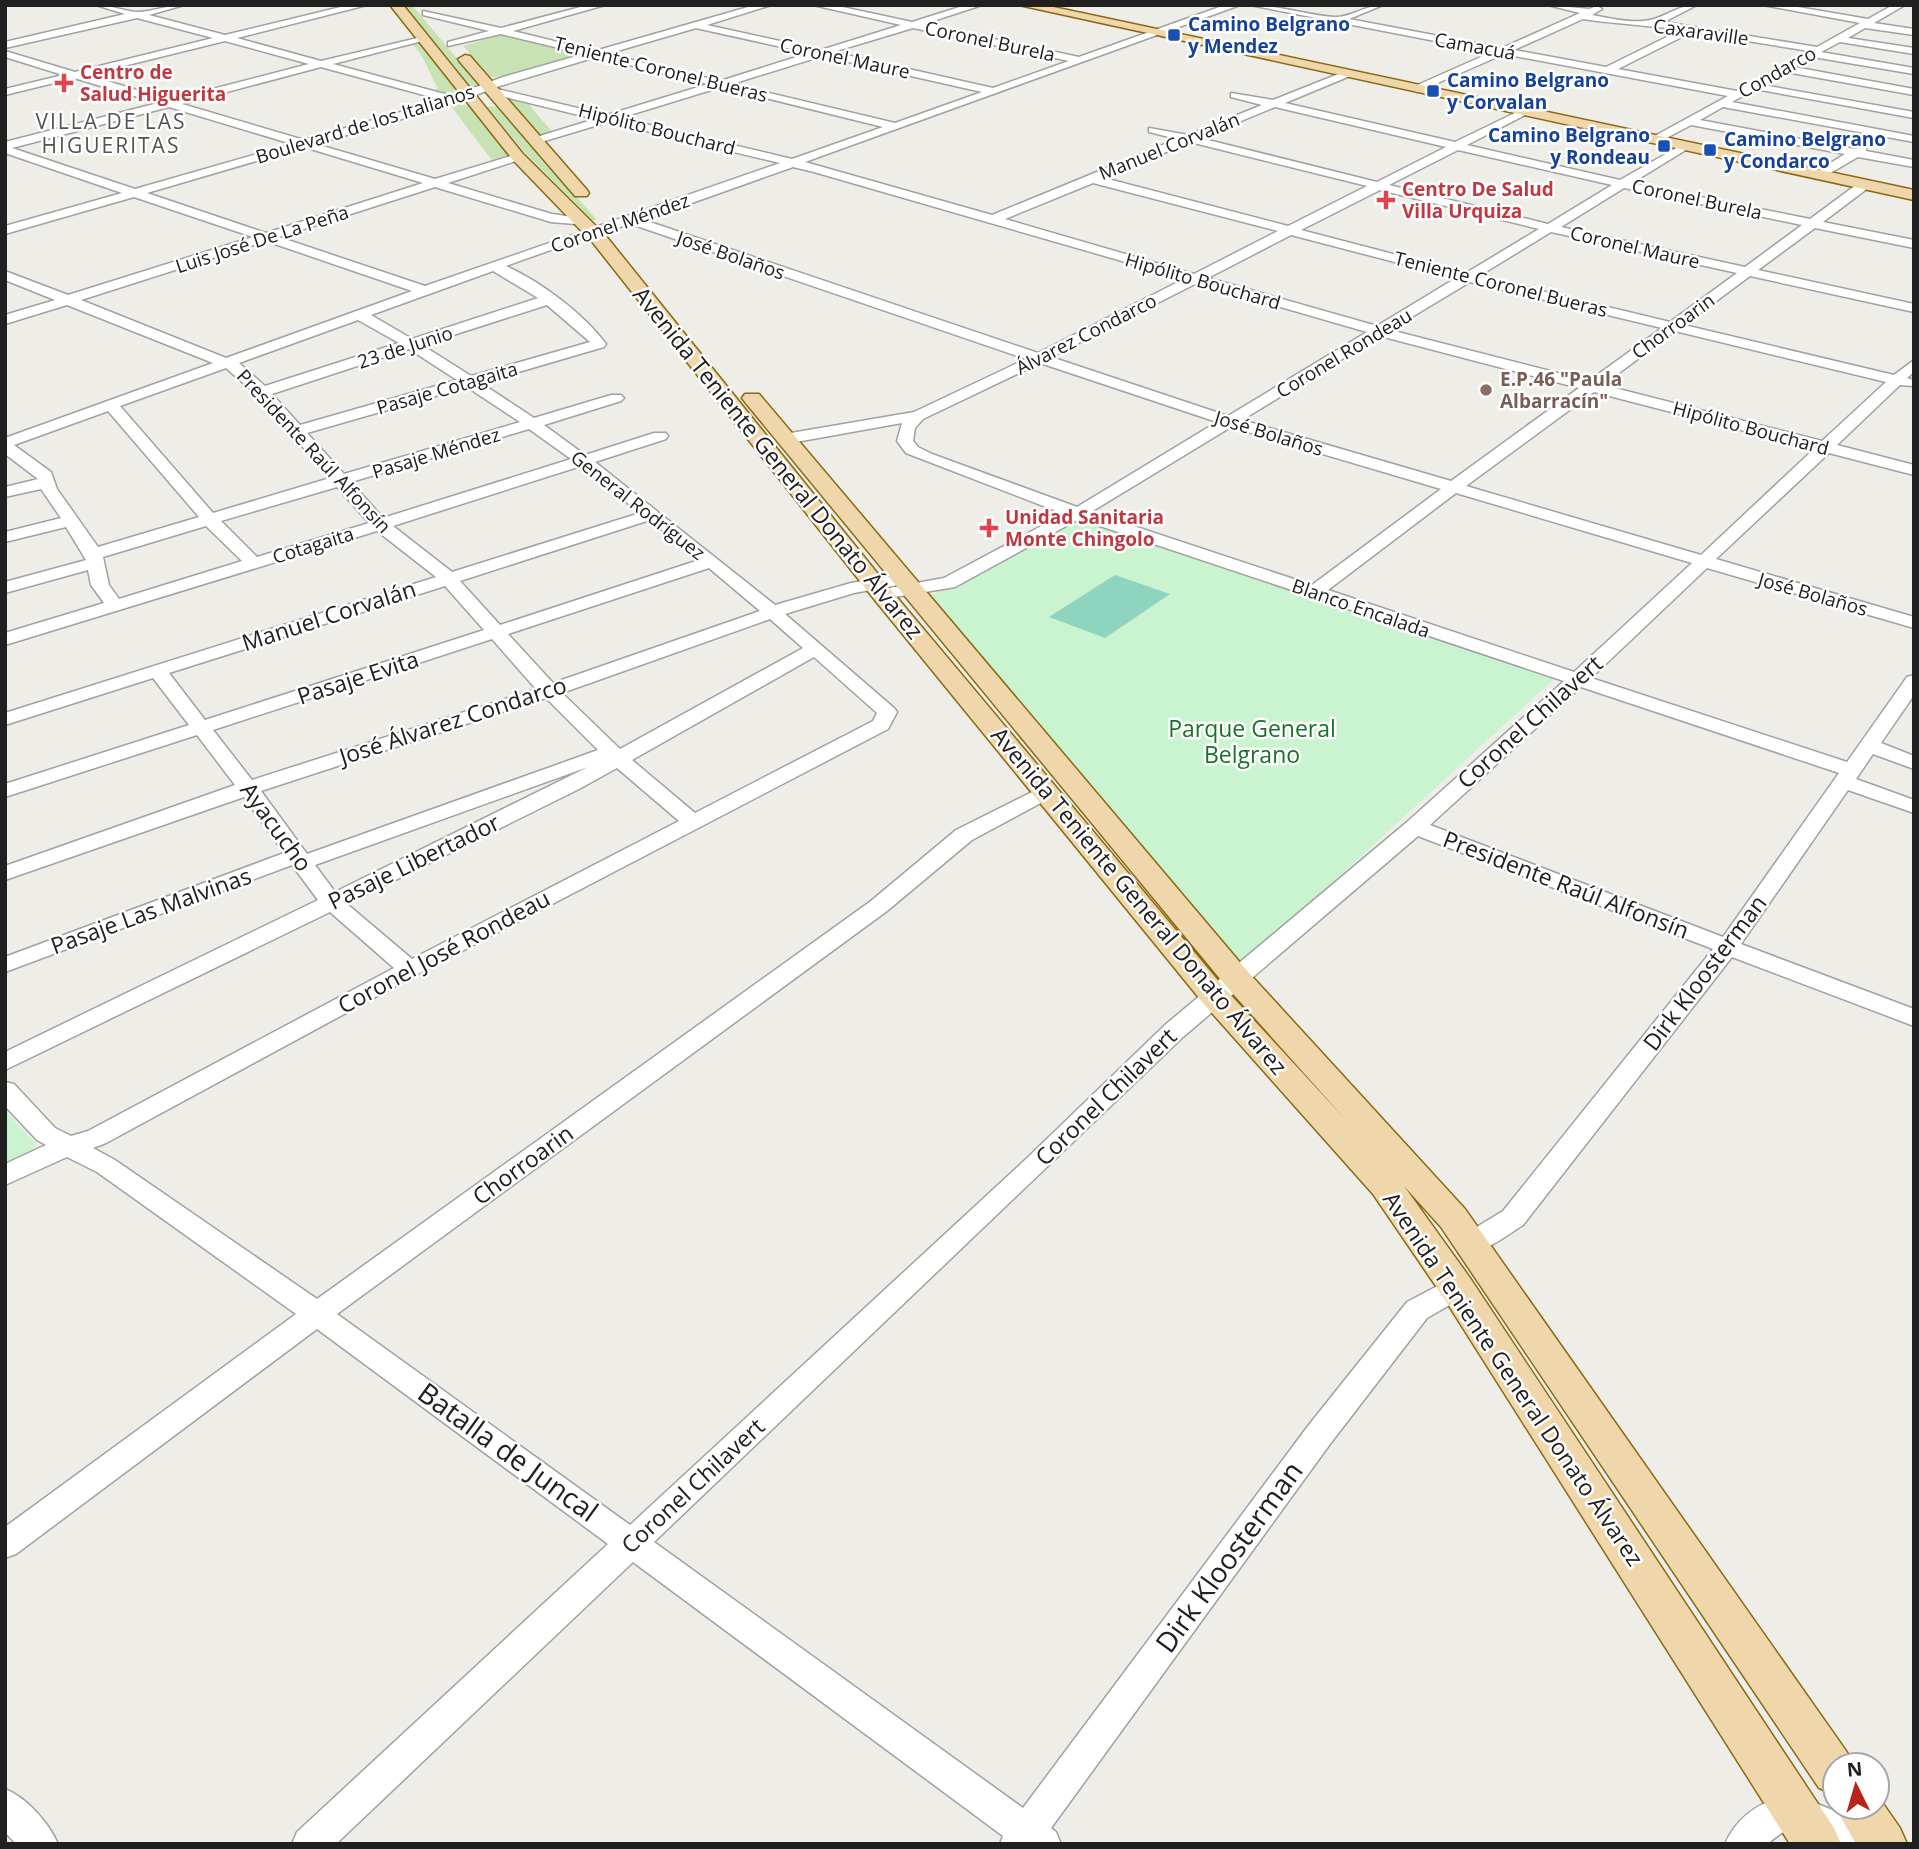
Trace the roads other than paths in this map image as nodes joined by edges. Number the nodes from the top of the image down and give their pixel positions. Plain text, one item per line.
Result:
1 (101, 5) edge
2 (179, 5) edge
3 (362, 5) edge
4 (396, 5) edge
5 (600, 5) edge
6 (766, 5) edge
7 (818, 5) edge
8 (977, 5) edge
9 (1025, 5) edge
10 (1235, 5) edge
11 (1255, 5) edge
12 (1378, 5) edge
13 (1553, 5) edge
14 (1606, 5) edge
15 (1692, 5) edge
16 (1768, 5) edge
17 (1895, 8) edge
18 (423, 9) edge
19 (1587, 14) junction
20 (1914, 14) edge
21 (136, 15) junction
22 (1339, 20) junction
23 (1654, 23) junction
24 (1867, 23) junction
25 (695, 25) junction
26 (912, 25) junction
27 (1691, 29) junction
28 (504, 31) junction
29 (1914, 32) edge
30 (1155, 34) junction
31 (424, 38) junction
32 (224, 39) junction
33 (1839, 39) junction
34 (452, 44) junction
35 (5, 45) edge
36 (1503, 51) junction
37 (1914, 51) edge
38 (1816, 52) junction
39 (594, 53) junction
40 (822, 53) junction
41 (5, 54) edge
42 (1079, 60) junction
43 (319, 64) junction
44 (1786, 69) junction
45 (1608, 70) junction
46 (1914, 71) edge
47 (1346, 74) junction
48 (74, 75) junction
49 (724, 84) junction
50 (1754, 86) junction
51 (1417, 89) junction
52 (995, 91) junction
53 (5, 92) edge
54 (1914, 92) edge
55 (482, 94) junction
56 (1737, 94) junction
57 (1235, 95) dead end
58 (455, 100) junction
59 (168, 103) junction
60 (1721, 103) junction
61 (1272, 104) junction
62 (1522, 112) junction
63 (1914, 115) edge
64 (614, 118) junction
65 (1689, 121) junction
66 (895, 125) junction
67 (1153, 130) dead end
68 (1884, 134) junction
69 (1187, 138) junction
70 (1914, 139) edge
71 (1655, 140) junction
72 (304, 144) junction
73 (1685, 146) junction
74 (5, 147) edge
75 (1456, 147) junction
76 (526, 149) junction
77 (1856, 153) junction
78 (793, 163) junction
79 (1914, 164) edge
80 (1820, 175) junction
81 (1089, 178) junction
82 (435, 184) junction
83 (1625, 184) junction
84 (1864, 185) junction
85 (1380, 186) junction
86 (136, 193) junction
87 (1914, 195) edge
88 (992, 220) junction
89 (1813, 223) junction
90 (604, 224) junction
91 (1550, 228) junction
92 (5, 230) edge
93 (1293, 231) junction
94 (266, 238) junction
95 (1914, 244) edge
96 (496, 267) junction
97 (1747, 272) junction
98 (5, 275) edge
99 (1469, 278) junction
100 (1196, 279) junction
101 (425, 291) junction
102 (69, 300) junction
103 (547, 300) junction
104 (1914, 308) edge
105 (359, 316) junction
106 (5, 320) edge
107 (1671, 326) junction
108 (1381, 332) junction
109 (412, 345) junction
110 (597, 345) joint
111 (1039, 358) junction
112 (228, 363) junction
113 (1914, 364) edge
114 (471, 381) junction
115 (1905, 383) edge
116 (1592, 387) junction
117 (262, 392) junction
118 (616, 398) dead end
119 (111, 405) junction
120 (918, 416) junction
121 (1228, 421) junction
122 (532, 423) junction
123 (296, 431) junction
124 (660, 436) dead end
125 (785, 439) junction
126 (5, 444) edge
127 (1824, 447) junction
128 (583, 460) junction
129 (1914, 470) edge
130 (48, 482) junction
131 (340, 482) junction
132 (1452, 487) junction
133 (5, 492) edge
134 (1078, 513) junction
135 (653, 514) junction
136 (72, 520) junction
137 (210, 520) junction
138 (380, 525) junction
139 (5, 537) edge
140 (95, 558) junction
141 (1703, 561) junction
142 (710, 562) junction
143 (254, 563) junction
144 (447, 578) junction
145 (5, 587) edge
146 (892, 587) junction
147 (1314, 592) junction
148 (114, 606) junction
149 (773, 613) junction
150 (1914, 623) edge
151 (496, 634) junction
152 (5, 639) edge
153 (816, 650) junction
154 (157, 671) junction
155 (1576, 681) junction
156 (1914, 681) edge
157 (549, 691) junction
158 (5, 719) edge
159 (881, 725) joint
160 (200, 728) junction
161 (1870, 746) junction
162 (616, 756) junction
163 (1914, 763) edge
164 (1848, 777) junction
165 (248, 788) junction
166 (5, 791) edge
167 (1045, 793) junction
168 (1914, 807) edge
169 (693, 822) junction
170 (1415, 827) junction
171 (299, 860) junction
172 (5, 873) edge
173 (331, 902) junction
174 (1728, 946) junction
175 (5, 965) edge
176 (410, 969) junction
177 (1226, 988) junction
178 (1914, 1018) edge
179 (5, 1062) edge
180 (5, 1090) edge
181 (69, 1146) junction
182 (5, 1176) edge
183 (1472, 1243) junction
184 (1457, 1288) junction
185 (317, 1314) junction
186 (633, 1542) junction
187 (5, 1545) edge
188 (1821, 1753) edge
189 (5, 1806) edge
190 (1796, 1812) junction
191 (1867, 1821) edge
192 (1030, 1840) edge
193 (40, 1844) edge
194 (310, 1844) edge
195 (1744, 1844) edge
196 (1817, 1844) edge
197 (1872, 1844) edge
198 (1883, 1844) edge

1 - 21 street, Hipólito Bouchard
2 - 21 street
3 - 32 street
4 - 31 main road, Avenida Teniente General Donato Álvarez
5 - 28 street
6 - 25 street, Boulevard de los Italianos
7 - 26 street, Coronel Burela
8 - 26 street, Luis José De La Peña
9 - 30 main road
10 - 30 street, Coronel Méndez
11 - 22 street, Camacuá
12 - 22 street
13 - 19 street, Caxaraville
14 - 19 street
15 - 23 street
16 - 24 street
17 - 20 street
17 - 24 street, Condarco
18 - 28 street, Teniente Coronel Bueras
18 - 34 main road, Avenida Teniente General Donato Álvarez
19 - 23 street, Caxaraville
19 - 36 street
21 - 32 street, Hipólito Bouchard
21 - 35 street
22 - 36 street, Camacuá
23 - 27 street, Caxaraville
24 - 29 street
24 - 33 street, Condarco
25 - 39 street, Boulevard de los Italianos
25 - 40 street, Coronel Maure
26 - 40 street, Luis José De La Peña
26 - 42 street, Coronel Burela
27 - 38 street, Caxaraville
27 - 45 street
28 - 34 street
28 - 39 street, Teniente Coronel Bueras
30 - 42 street, Coronel Méndez
30 - 47 main road
31 - 43 street
31 - 55 main road, Avenida Teniente General Donato Álvarez
32 - 43 street, Hipólito Bouchard
32 - 48 street
33 - 37 street
33 - 38 street, Condarco
34 - 55 main road, Avenida Teniente General Donato Álvarez
36 - 45 street, Camacuá
36 - 51 street
38 - 44 street, Condarco
38 - 46 street, Caxaraville
39 - 49 street, Teniente Coronel Bueras
39 - 55 street, Boulevard de los Italianos
40 - 49 street, Luis José De La Peña
40 - 52 street, Coronel Maure
41 - 48 street, José Bolaños
42 - 52 street, Coronel Méndez
43 - 58 street, Hipólito Bouchard
43 - 59 street
44 - 50 street, Condarco
44 - 54 street
45 - 56 street, Camacuá
47 - 51 main road
47 - 61 street, Manuel Corvalán
48 - 53 street
48 - 59 street, José Bolaños
49 - 64 street, Luis José De La Peña
49 - 66 street, Teniente Coronel Bueras
50 - 56 street, Condarco
50 - 63 street
51 - 62 main road
52 - 66 street, Coronel Méndez
55 - 58 street, Hipólito Bouchard
55 - 64 street, Hipólito Bouchard
55 - 76 main road, Avenida Teniente General Donato Álvarez
56 - 60 street, Condarco
57 - 61 street, Coronel Burela
58 - 72 street, Boulevard de los Italianos
59 - 72 street, José Bolaños
59 - 74 street
60 - 65 street, Condarco
60 - 68 street
61 - 69 street, Manuel Corvalán
61 - 75 street, Coronel Burela
62 - 71 main road
62 - 75 street, Álvarez Condarco
63 - 68 street
64 - 76 street, Luis José De La Peña
64 - 78 street, Hipólito Bouchard
65 - 71 street, Condarco
65 - 77 street
66 - 78 street, Coronel Méndez
67 - 69 street, Coronel Maure
68 - 70 street
68 - 77 street
69 - 81 street, Manuel Corvalán
69 - 85 street, Coronel Maure
71 - 73 main road
72 - 82 street, José Bolaños
72 - 86 street, Boulevard de los Italianos
73 - 80 main road
73 - 83 street, Coronel Rondeau
74 - 86 street
75 - 83 street, Coronel Burela
75 - 85 street, Álvarez Condarco
76 - 82 street, Luis José De La Peña
76 - 90 main road, Avenida Teniente General Donato Álvarez
77 - 79 street
77 - 80 street
78 - 88 street, Hipólito Bouchard
78 - 90 street, Coronel Méndez
80 - 84 main road
81 - 88 street, Manuel Corvalán
81 - 93 street, Teniente Coronel Bueras
82 - 90 street, José Bolaños
82 - 94 street, Luis José De La Peña
83 - 89 street, Coronel Burela
83 - 91 street, Coronel Rondeau
84 - 87 main road
84 - 89 street, Chorroarin
85 - 91 street, Coronel Maure
85 - 93 street, Álvarez Condarco
86 - 92 street, Boulevard de los Italianos
86 - 94 street
88 - 100 street, Hipólito Bouchard
89 - 95 street, Coronel Burela
89 - 97 street, Chorroarin
90 - 96 street, Coronel Méndez
90 - 111 street, José Bolaños
90 - 125 main road, Avenida Teniente General Donato Álvarez
90 - 146 main road, Avenida Teniente General Donato Álvarez
91 - 97 street, Coronel Maure
91 - 99 street, Coronel Rondeau
93 - 99 street, Teniente Coronel Bueras
93 - 100 street, Álvarez Condarco
94 - 101 street
94 - 102 street, Luis José De La Peña
96 - 101 street, Coronel Méndez
96 - 103 street
97 - 104 street, Coronel Maure
97 - 107 street, Chorroarin
98 - 102 street, Presidente Raúl Alfonsín
99 - 107 street, Teniente Coronel Bueras
99 - 108 street, Coronel Rondeau
100 - 108 street, Hipólito Bouchard
100 - 111 street, Álvarez Condarco
101 - 105 street, Coronel Méndez
102 - 106 street, Luis José De La Peña
102 - 112 street, Presidente Raúl Alfonsín
103 - 109 street, 23 de Junio
103 - 110 street
105 - 109 street, General Rodríguez
105 - 112 street, Coronel Méndez
107 - 115 street, Teniente Coronel Bueras
107 - 116 street, Chorroarin
108 - 116 street, Hipólito Bouchard
108 - 121 street, Coronel Rondeau
109 - 114 street, General Rodríguez
109 - 117 street, 23 de Junio
110 - 114 street, Pasaje Cotagaita
111 - 120 street, Álvarez Condarco
111 - 121 street, José Bolaños
112 - 117 street, Presidente Raúl Alfonsín
112 - 119 street, Coronel Méndez
113 - 115 street, Coronel Chilavert
114 - 122 street, General Rodríguez
114 - 123 street, Pasaje Cotagaita
115 - 127 street, Coronel Chilavert
116 - 127 street, Hipólito Bouchard
116 - 132 street, Chorroarin
117 - 123 street, Presidente Raúl Alfonsín
118 - 122 street, Pasaje Méndez
119 - 126 street, Coronel Méndez
119 - 137 street
120 - 125 street, Álvarez Condarco
120 - 134 street, Blanco Encalada
121 - 132 street, José Bolaños
121 - 134 street, Coronel Rondeau
122 - 128 street, General Rodríguez
122 - 131 street, Pasaje Méndez
123 - 131 street, Presidente Raúl Alfonsín
124 - 128 street, Cotagaita
125 - 146 main road, Avenida Teniente General Donato Álvarez
126 - 130 street
127 - 129 street, Hipólito Bouchard
127 - 141 street, Coronel Chilavert
128 - 135 street, General Rodríguez
128 - 138 street, Cotagaita
130 - 133 street
130 - 136 street
131 - 137 street, Pasaje Méndez
131 - 138 street, Presidente Raúl Alfonsín
132 - 141 street, José Bolaños
132 - 147 street, Chorroarin
134 - 146 street, Coronel Rondeau
134 - 147 street, Blanco Encalada
135 - 142 street, General Rodríguez
135 - 144 street, Manuel Corvalán
136 - 139 street
136 - 140 street
137 - 140 street, Pasaje Méndez
137 - 143 street
138 - 143 street, Cotagaita
138 - 144 street, Presidente Raúl Alfonsín
140 - 145 street, Pasaje Méndez
140 - 148 street
141 - 150 street, José Bolaños
141 - 155 street, Coronel Chilavert
142 - 149 street, General Rodríguez
142 - 151 street, Pasaje Evita
143 - 148 street, Cotagaita
144 - 151 street, Presidente Raúl Alfonsín
144 - 154 street, Manuel Corvalán
146 - 149 street, José Álvarez Condarco
146 - 167 main road, Avenida Teniente General Donato Álvarez
146 - 177 main road, Avenida Teniente General Donato Álvarez
147 - 155 street, Blanco Encalada
148 - 152 street, Cotagaita
149 - 153 street, General Rodríguez
149 - 157 street, José Álvarez Condarco
151 - 157 street, Presidente Raúl Alfonsín
151 - 160 street, Pasaje Evita
153 - 159 street, General Rodríguez
153 - 162 street, Pasaje Libertador
154 - 158 street, Manuel Corvalán
154 - 160 street, Ayacucho
155 - 164 street, Blanco Encalada
155 - 170 street, Coronel Chilavert
156 - 161 street, Dirk Kloosterman
157 - 162 street, Presidente Raúl Alfonsín
157 - 165 street, José Álvarez Condarco
159 - 169 street, Coronel José Rondeau
160 - 165 street, Ayacucho
160 - 166 street, Pasaje Evita
161 - 163 street
161 - 164 street, Dirk Kloosterman
162 - 169 street, Presidente Raúl Alfonsín
162 - 171 street, Pasaje Las Malvinas
162 - 173 street, Pasaje Libertador
164 - 168 street, Blanco Encalada
164 - 174 street, Dirk Kloosterman
165 - 171 street, Ayacucho
165 - 172 street, José Álvarez Condarco
167 - 177 main road, Avenida Teniente General Donato Álvarez
167 - 185 street, Chorroarin
169 - 176 street, Coronel José Rondeau
170 - 174 street, Presidente Raúl Alfonsín
170 - 177 street, Coronel Chilavert
171 - 173 street, Ayacucho
171 - 175 street, Pasaje Las Malvinas
173 - 176 street, Ayacucho
173 - 179 street, Pasaje Libertador
174 - 178 street, Presidente Raúl Alfonsín
174 - 183 street, Dirk Kloosterman
176 - 181 street, Coronel José Rondeau
177 - 183 main road, Avenida Teniente General Donato Álvarez
177 - 184 main road, Avenida Teniente General Donato Álvarez
177 - 186 street, Coronel Chilavert
180 - 181 street, Batalla de Juncal
181 - 182 street, Coronel José Rondeau
181 - 185 street, Batalla de Juncal
183 - 188 main road, Avenida Teniente General Donato Álvarez
184 - 190 main road, Avenida Teniente General Donato Álvarez
184 - 192 street, Dirk Kloosterman
185 - 186 street, Batalla de Juncal
185 - 187 street, Chorroarin
186 - 192 street, Batalla de Juncal
186 - 194 street, Coronel Chilavert
189 - 193 street
190 - 195 street
190 - 196 main road, Avenida Teniente General Donato Álvarez
190 - 197 street
191 - 198 main road

